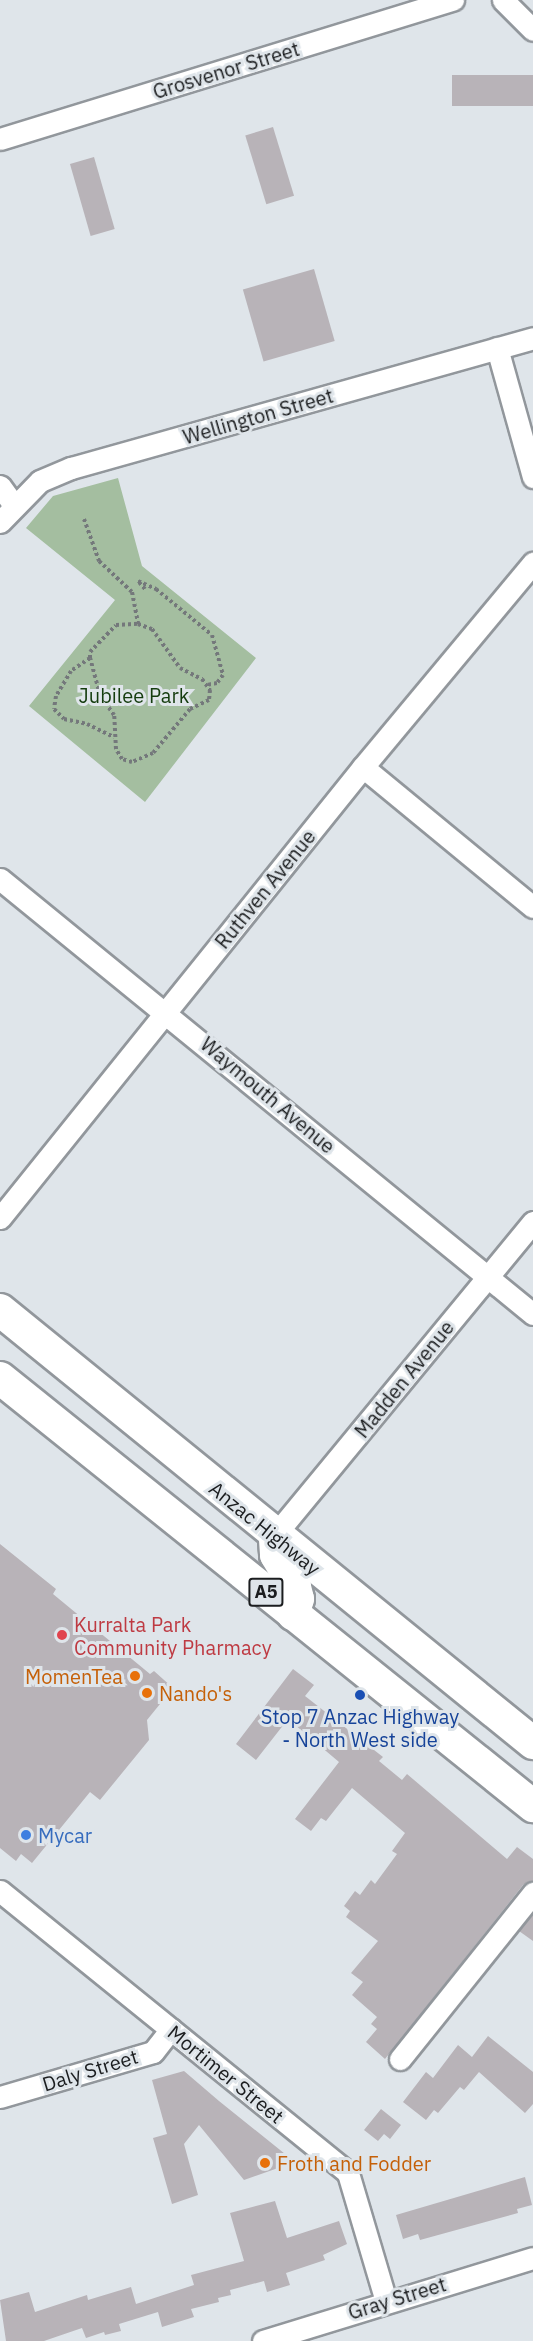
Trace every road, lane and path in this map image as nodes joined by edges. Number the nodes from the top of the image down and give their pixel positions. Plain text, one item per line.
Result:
1 (453, 0) edge
2 (502, 0) edge
3 (533, 30) edge
4 (0, 139) edge
5 (533, 338) edge
6 (497, 348) junction
7 (533, 477) edge
8 (0, 486) edge
9 (14, 505) junction
10 (84, 519) dead end
11 (0, 522) edge
12 (533, 563) edge
13 (144, 590) dead end
14 (138, 624) junction
15 (90, 658) junction
16 (207, 685) junction
17 (114, 737) junction
18 (363, 766) junction
19 (0, 879) edge
20 (533, 907) edge
21 (167, 1011) junction
22 (0, 1218) edge
23 (533, 1221) edge
24 (487, 1277) junction
25 (0, 1310) edge
26 (533, 1314) edge
27 (0, 1378) edge
28 (274, 1536) junction
29 (293, 1614) junction
30 (480, 1702) junction
31 (533, 1743) edge
32 (475, 1759) junction
33 (533, 1806) edge
34 (0, 1891) edge
35 (533, 1893) edge
36 (171, 2029) junction
37 (400, 2059) dead end
38 (0, 2097) edge
39 (533, 2258) edge
40 (386, 2301) junction
41 (287, 2338) edge
42 (263, 2341) edge

1 - 4 street, Grosvenor Street
2 - 3 street
5 - 6 street, Wellington Street
6 - 7 street
6 - 9 street, Wellington Street
8 - 9 street
9 - 11 street, Wellington Street
10 - 14 path
12 - 18 street, Ruthven Avenue
13 - 16 path
14 - 15 path
14 - 16 path
15 - 17 path
15 - 17 path
16 - 17 path
18 - 20 street
18 - 21 street, Ruthven Avenue
19 - 21 street, Waymouth Avenue
21 - 22 street, Ruthven Avenue
21 - 24 street, Waymouth Avenue
23 - 24 street, Madden Avenue
24 - 26 street, Waymouth Avenue
24 - 28 street, Madden Avenue
25 - 28 highway, Anzac Highway / A5
27 - 29 highway, A5
28 - 29 highway
28 - 30 highway, Anzac Highway / A5
29 - 32 highway, A5
30 - 31 highway, Anzac Highway / A5
30 - 32 highway
32 - 33 highway, A5
34 - 36 street, Mortimer Street
35 - 37 street
36 - 38 street, Daly Street
36 - 40 street, Mortimer Street
39 - 40 street, Gray Street
40 - 41 street, Gray Street
41 - 42 street, Gray Street

